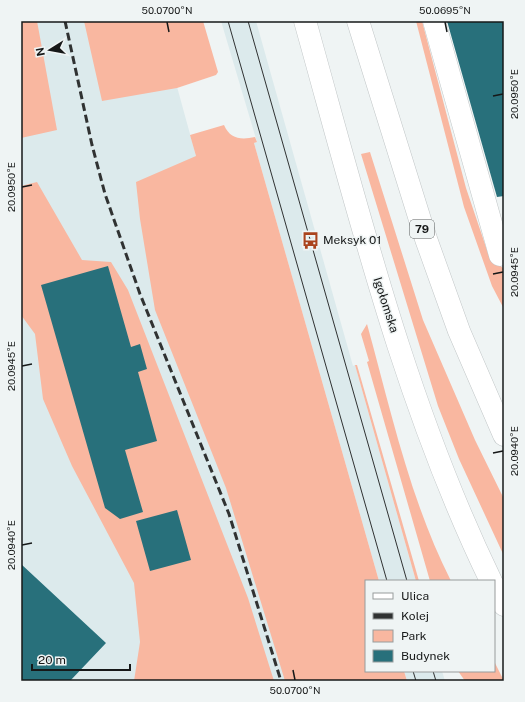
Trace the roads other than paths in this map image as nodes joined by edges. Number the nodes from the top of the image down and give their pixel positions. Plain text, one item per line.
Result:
1 (305, 21) edge
2 (358, 21) edge
3 (434, 21) edge
4 (500, 255) dead end
5 (504, 435) edge
6 (491, 580) edge
7 (495, 588) edge
8 (504, 605) edge

1 - 6 main road, Igołomska
2 - 5 main road, 79
3 - 4 main road
7 - 8 main road

